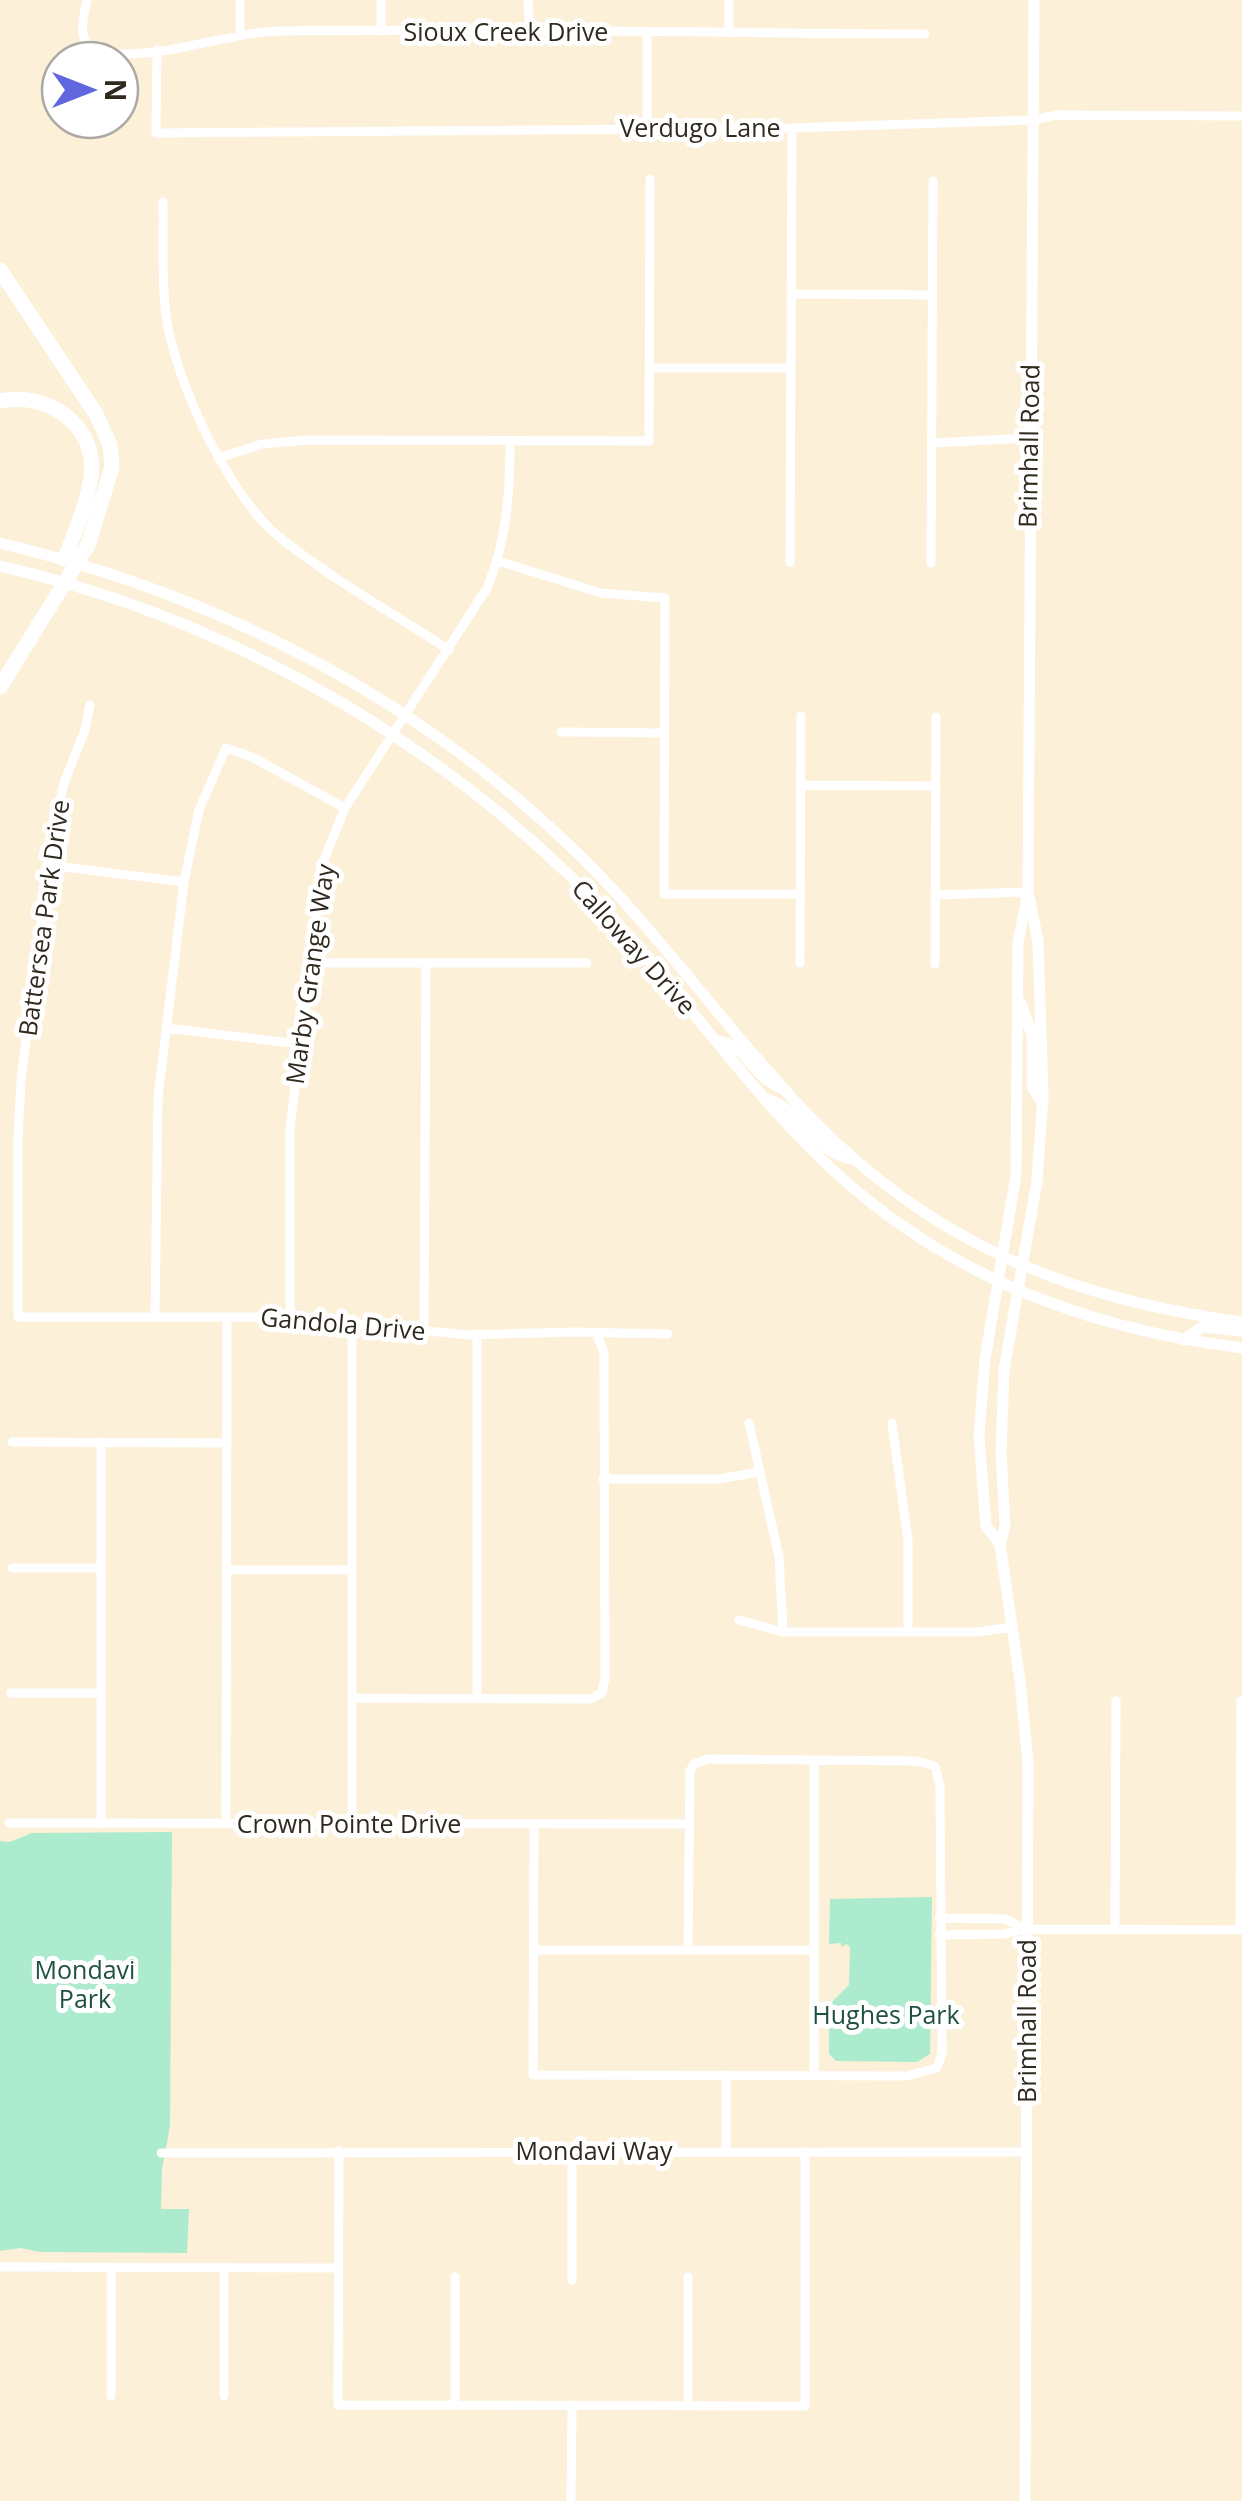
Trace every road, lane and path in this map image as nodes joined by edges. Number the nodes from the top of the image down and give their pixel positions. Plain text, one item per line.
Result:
1 (88, 0) edge
2 (240, 0) edge
3 (381, 0) edge
4 (528, 0) edge
5 (729, 0) edge
6 (1034, 0) edge
7 (381, 32) junction
8 (530, 32) junction
9 (647, 33) junction
10 (729, 33) junction
11 (925, 34) dead end
12 (240, 35) junction
13 (157, 50) junction
14 (1242, 116) edge
15 (1033, 120) junction
16 (792, 128) junction
17 (647, 129) junction
18 (650, 180) dead end
19 (933, 181) dead end
20 (163, 202) dead end
21 (0, 270) edge
22 (791, 294) junction
23 (932, 295) junction
24 (650, 368) junction
25 (791, 368) junction
26 (0, 402) edge
27 (1029, 438) junction
28 (510, 441) junction
29 (932, 443) junction
30 (218, 458) junction
31 (0, 543) edge
32 (498, 560) junction
33 (72, 561) junction
34 (790, 562) dead end
35 (931, 562) dead end
36 (0, 566) edge
37 (65, 583) junction
38 (449, 650) junction
39 (0, 687) edge
40 (90, 704) dead end
41 (408, 715) junction
42 (801, 716) dead end
43 (936, 718) dead end
44 (562, 732) dead end
45 (664, 733) junction
46 (392, 736) junction
47 (801, 785) junction
48 (936, 786) junction
49 (346, 808) junction
50 (47, 865) junction
51 (184, 882) junction
52 (1028, 892) junction
53 (800, 894) junction
54 (936, 895) junction
55 (309, 963) junction
56 (426, 963) junction
57 (587, 963) dead end
58 (800, 963) dead end
59 (935, 964) dead end
60 (1018, 994) junction
61 (166, 1028) junction
62 (717, 1042) junction
63 (299, 1044) junction
64 (783, 1089) junction
65 (765, 1098) junction
66 (1042, 1102) junction
67 (854, 1159) junction
68 (1001, 1256) junction
69 (1023, 1268) junction
70 (998, 1282) junction
71 (1018, 1292) junction
72 (290, 1316) junction
73 (18, 1317) joint
74 (155, 1317) junction
75 (226, 1317) junction
76 (352, 1322) junction
77 (1242, 1322) edge
78 (424, 1331) junction
79 (1242, 1331) edge
80 (668, 1334) dead end
81 (597, 1335) junction
82 (477, 1336) junction
83 (1183, 1340) junction
84 (1242, 1348) edge
85 (892, 1422) dead end
86 (749, 1423) dead end
87 (12, 1442) dead end
88 (101, 1442) junction
89 (226, 1442) junction
90 (760, 1472) junction
91 (603, 1479) junction
92 (1000, 1544) junction
93 (12, 1568) dead end
94 (101, 1568) junction
95 (226, 1570) junction
96 (352, 1570) junction
97 (738, 1620) dead end
98 (1012, 1628) junction
99 (783, 1632) junction
100 (908, 1632) junction
101 (12, 1694) dead end
102 (101, 1694) junction
103 (352, 1698) junction
104 (478, 1698) junction
105 (1116, 1700) dead end
106 (1241, 1701) edge
107 (814, 1761) junction
108 (9, 1824) dead end
109 (100, 1824) junction
110 (226, 1824) junction
111 (352, 1824) junction
112 (534, 1824) junction
113 (688, 1824) junction
114 (940, 1918) junction
115 (1028, 1930) junction
116 (1115, 1930) junction
117 (1241, 1930) edge
118 (940, 1935) junction
119 (534, 1950) junction
120 (688, 1950) junction
121 (814, 1950) junction
122 (726, 2076) junction
123 (814, 2076) junction
124 (338, 2151) junction
125 (572, 2151) junction
126 (726, 2152) junction
127 (805, 2152) junction
128 (1026, 2152) junction
129 (162, 2153) dead end
130 (0, 2268) edge
131 (111, 2268) junction
132 (224, 2268) junction
133 (338, 2268) junction
134 (455, 2277) dead end
135 (688, 2277) dead end
136 (572, 2280) dead end
137 (111, 2396) dead end
138 (224, 2396) dead end
139 (455, 2405) junction
140 (572, 2406) junction
141 (688, 2406) junction
142 (572, 2501) edge
143 (1026, 2501) edge

1 - 13 street, Sioux Creek Drive
2 - 12 street
3 - 7 street
4 - 8 street
5 - 10 street
6 - 15 street, Brimhall Road
7 - 8 street, Sioux Creek Drive
7 - 12 street, Sioux Creek Drive
8 - 9 street, Sioux Creek Drive
9 - 10 street, Sioux Creek Drive
9 - 17 street
10 - 11 street, Sioux Creek Drive
12 - 13 street, Sioux Creek Drive
13 - 17 street, Verdugo Lane
14 - 15 street, Verdugo Lane
15 - 16 street, Verdugo Lane
15 - 27 street, Brimhall Road
16 - 17 street, Verdugo Lane
16 - 22 street
18 - 24 street
19 - 23 street
20 - 30 street
21 - 33 highway
22 - 23 street
22 - 25 street
23 - 29 street
24 - 25 street
24 - 28 street
25 - 34 street
26 - 33 highway
27 - 29 street
27 - 52 street, Brimhall Road
28 - 30 street
28 - 32 street, Marby Grange Way
29 - 35 street
30 - 38 street
31 - 33 street, Calloway Drive
32 - 38 street, Marby Grange Way
32 - 45 street
33 - 37 highway
33 - 41 street, Calloway Drive
36 - 37 street, Calloway Drive
37 - 39 highway
37 - 46 street, Calloway Drive
38 - 41 street, Marby Grange Way
40 - 50 street, Battersea Park Drive
41 - 46 street, Marby Grange Way
41 - 64 street, Calloway Drive
42 - 47 street
43 - 48 street
44 - 45 street
45 - 53 street
46 - 49 street, Marby Grange Way
46 - 62 street, Calloway Drive
47 - 48 street
47 - 53 street
48 - 54 street
49 - 51 street
49 - 55 street, Marby Grange Way
50 - 51 street
50 - 73 street, Battersea Park Drive
51 - 61 street
52 - 54 street
52 - 60 street, Brimhall Road
52 - 66 street, Brimhall Road
53 - 58 street
54 - 59 street
55 - 56 street
55 - 63 street, Marby Grange Way
56 - 57 street
56 - 78 street
60 - 66 street
60 - 68 street, Brimhall Road
61 - 63 street
61 - 74 street
62 - 64 street
62 - 65 street, Calloway Drive
63 - 72 street, Marby Grange Way
64 - 67 street, Calloway Drive
65 - 67 street
65 - 70 street, Calloway Drive
66 - 69 street, Brimhall Road
67 - 68 street, Calloway Drive
68 - 69 street, Calloway Drive
68 - 70 street, Brimhall Road
69 - 71 street, Brimhall Road
69 - 77 street, Calloway Drive
70 - 71 street, Calloway Drive
70 - 92 street, Brimhall Road
71 - 83 street, Calloway Drive
71 - 92 street, Brimhall Road
72 - 75 street, Gandola Drive
72 - 76 street, Gandola Drive
73 - 74 street, Gandola Drive
74 - 75 street, Gandola Drive
75 - 89 street
76 - 78 street, Gandola Drive
76 - 96 street
78 - 82 street, Gandola Drive
79 - 83 street
80 - 81 street, Gandola Drive
81 - 82 street, Gandola Drive
81 - 91 street
82 - 104 street
83 - 84 street, Calloway Drive
85 - 100 street
86 - 90 street
87 - 88 street
88 - 89 street
88 - 94 street
89 - 95 street
90 - 91 street
90 - 99 street
91 - 104 street
92 - 98 street, Brimhall Road
93 - 94 street
94 - 102 street
95 - 96 street
95 - 110 street
96 - 103 street
97 - 99 street
98 - 100 street
98 - 115 street, Brimhall Road
99 - 100 street
101 - 102 street
102 - 109 street
103 - 104 street
103 - 111 street
105 - 116 street
106 - 117 street
107 - 113 street
107 - 114 street
107 - 121 street
108 - 109 street, Crown Pointe Drive
109 - 110 street, Crown Pointe Drive
110 - 111 street, Crown Pointe Drive
111 - 112 street, Crown Pointe Drive
112 - 113 street, Crown Pointe Drive
112 - 119 street
113 - 120 street
114 - 115 street
114 - 118 street
115 - 116 street
115 - 118 street
115 - 128 street, Brimhall Road
116 - 117 street
118 - 123 street
119 - 120 street
119 - 122 street
120 - 121 street
121 - 123 street
122 - 123 street
122 - 126 street
124 - 125 street, Mondavi Way
124 - 129 street, Mondavi Way
124 - 133 street
125 - 126 street, Mondavi Way
125 - 136 street
126 - 127 street, Mondavi Way
127 - 128 street, Mondavi Way
127 - 141 street
128 - 143 street, Brimhall Road
130 - 131 street
131 - 132 street
131 - 137 street
132 - 133 street
132 - 138 street
133 - 139 street
134 - 139 street
135 - 141 street
139 - 140 street
140 - 141 street
140 - 142 street

